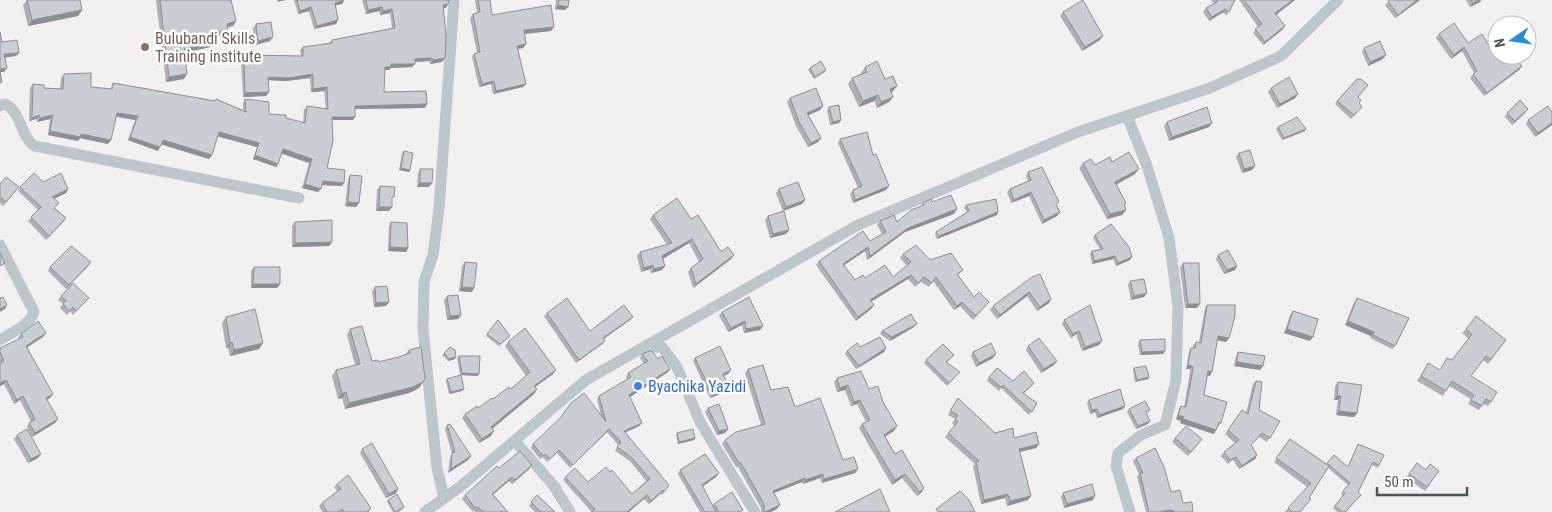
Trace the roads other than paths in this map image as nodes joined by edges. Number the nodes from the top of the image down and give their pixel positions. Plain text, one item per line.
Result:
1 (454, 0) edge
2 (1338, 0) edge
3 (0, 106) edge
4 (1127, 116) junction
5 (299, 198) dead end
6 (0, 244) edge
7 (0, 340) edge
8 (644, 347) junction
9 (515, 440) junction
10 (444, 498) junction
11 (425, 512) edge
12 (570, 512) edge
13 (755, 512) edge
14 (1130, 512) edge

1 - 10 street
2 - 4 street
3 - 5 street
4 - 8 street
4 - 14 street
6 - 7 street
8 - 9 street
8 - 13 street
9 - 10 street
9 - 12 street
10 - 11 street

